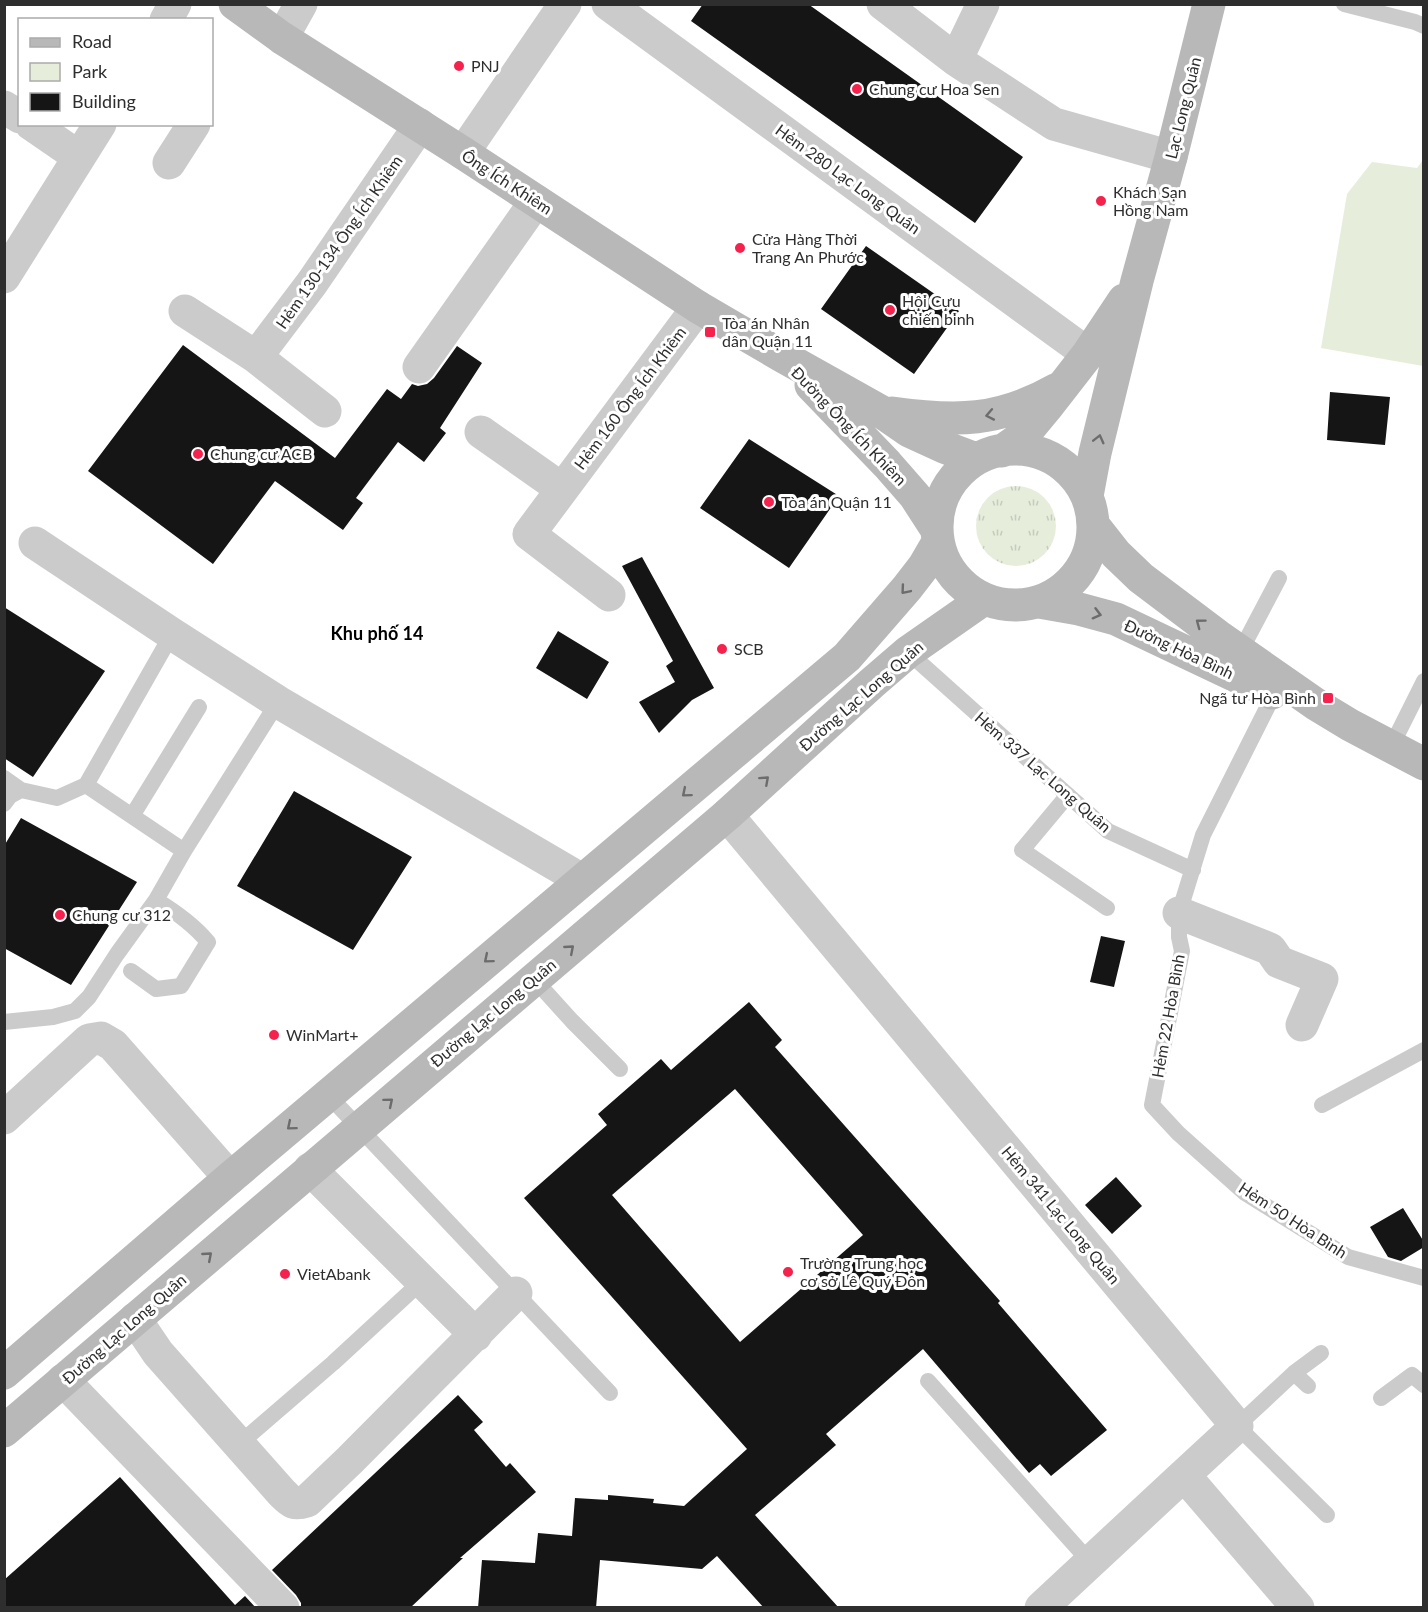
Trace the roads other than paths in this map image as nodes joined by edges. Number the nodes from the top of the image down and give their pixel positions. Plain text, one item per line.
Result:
1 (175, 4) edge
2 (235, 4) edge
3 (301, 4) edge
4 (565, 4) edge
5 (608, 4) edge
6 (883, 4) edge
7 (983, 4) edge
8 (1209, 4) edge
9 (1344, 4) edge
10 (167, 18) edge
11 (1424, 26) edge
12 (282, 38) junction
13 (956, 60) junction
14 (4, 107) edge
15 (18, 116) edge
16 (420, 125) junction
17 (34, 126) edge
18 (99, 126) edge
19 (183, 128) edge
20 (463, 153) junction
21 (80, 157) junction
22 (1171, 157) junction
23 (169, 163) dead end
24 (536, 201) junction
25 (4, 277) edge
26 (1137, 281) junction
27 (698, 307) junction
28 (185, 311) dead end
29 (1088, 354) junction
30 (782, 356) junction
31 (256, 357) junction
32 (419, 367) dead end
33 (1064, 385) junction
34 (325, 411) dead end
35 (880, 411) junction
36 (481, 432) dead end
37 (989, 455) junction
38 (562, 489) junction
39 (1090, 511) junction
40 (938, 536) junction
41 (35, 543) dead end
42 (1279, 578) dead end
43 (609, 595) dead end
44 (984, 599) junction
45 (1039, 602) junction
46 (172, 634) junction
47 (908, 652) junction
48 (1240, 652) junction
49 (1424, 681) edge
50 (1274, 694) junction
51 (278, 702) junction
52 (1317, 705) junction
53 (199, 707) dead end
54 (1391, 747) junction
55 (1424, 764) edge
56 (4, 778) edge
57 (86, 785) junction
58 (21, 790) junction
59 (1068, 795) junction
60 (4, 804) edge
61 (727, 815) junction
62 (132, 816) junction
63 (184, 851) junction
64 (1193, 870) junction
65 (582, 880) junction
66 (156, 900) junction
67 (1107, 908) dead end
68 (1179, 913) junction
69 (131, 971) dead end
70 (534, 979) junction
71 (4, 1022) edge
72 (1302, 1025) dead end
73 (1424, 1050) edge
74 (620, 1069) dead end
75 (328, 1095) junction
76 (1322, 1105) dead end
77 (4, 1118) edge
78 (359, 1127) junction
79 (1178, 1132) joint
80 (310, 1169) junction
81 (230, 1178) junction
82 (1424, 1278) edge
83 (422, 1281) junction
84 (516, 1293) junction
85 (135, 1319) junction
86 (476, 1335) junction
87 (1321, 1353) dead end
88 (6, 1369) edge
89 (1294, 1373) junction
90 (63, 1380) junction
91 (928, 1381) dead end
92 (1424, 1385) edge
93 (1308, 1386) dead end
94 (610, 1393) dead end
95 (1381, 1398) dead end
96 (1237, 1426) junction
97 (4, 1431) edge
98 (239, 1444) junction
99 (1185, 1475) junction
100 (1327, 1515) dead end
101 (1090, 1562) junction
102 (283, 1608) edge
103 (1041, 1608) edge
104 (1298, 1608) edge

1 - 10 street
2 - 12 main road, Ông Ích Khiêm
3 - 12 street
4 - 20 street
5 - 29 street, Hẻm 280 Lạc Long Quân
6 - 13 street
7 - 13 street
8 - 22 main road, Lạc Long Quân
9 - 11 lane
12 - 16 main road, Ông Ích Khiêm
13 - 22 street
14 - 15 street
16 - 20 main road, Ông Ích Khiêm
16 - 31 street, Hẻm 130-134 Ông Ích Khiêm
17 - 21 street
18 - 21 street
19 - 23 street
20 - 24 main road, Ông Ích Khiêm
21 - 25 street
22 - 26 main road, Lạc Long Quân
24 - 27 main road, Ông Ích Khiêm
24 - 32 street
26 - 29 main road
39 -> 26 main road
27 - 30 main road, Ông Ích Khiêm
27 - 38 street, Hẻm 160 Ông Ích Khiêm
28 - 31 street
29 - 33 main road
30 - 35 main road, Đường Ông Ích Khiêm
30 - 40 main road, Đường Ông Ích Khiêm
31 - 34 street
33 -> 35 main road
33 - 37 main road
35 - 37 main road, Đường Ông Ích Khiêm
36 - 38 street
37 - 39 main road
37 - 40 main road
38 - 43 street, Hẻm 160 Ông Ích Khiêm
39 - 45 main road
48 -> 39 main road, Đường Hòa Bình
40 - 44 main road
40 -> 65 main road
41 - 46 street
42 - 48 lane
44 - 45 main road
44 - 47 main road, Đường Lạc Long Quân
45 -> 50 main road, Đường Hòa Bình
46 - 51 street
46 - 57 lane
47 - 59 lane, Hẻm 337 Lạc Long Quân
61 -> 47 main road, Đường Lạc Long Quân
48 - 52 main road, Đường Hòa Bình
49 - 54 lane
50 - 52 main road, Đường Hòa Bình
50 - 64 lane, Hẻm 22 Hòa Bình
51 - 63 lane
51 - 65 street
52 - 54 main road, Đường Hòa Bình
53 - 62 lane
54 - 55 main road, Đường Hòa Bình
56 - 58 lane
57 - 58 lane
57 - 62 lane
58 - 60 lane
59 - 64 lane, Hẻm 337 Lạc Long Quân
59 - 67 lane
70 -> 61 main road, Đường Lạc Long Quân
61 - 96 street, Hẻm 341 Lạc Long Quân
62 - 63 lane
63 - 66 lane
64 - 68 lane, Hẻm 22 Hòa Bình
65 -> 75 main road
66 - 69 lane
66 - 71 lane
68 - 72 street
68 - 79 lane, Hẻm 22 Hòa Bình
70 - 74 lane
78 -> 70 main road, Đường Lạc Long Quân
73 - 76 lane
75 - 78 lane
75 -> 81 main road
77 - 81 street
78 - 80 main road, Đường Lạc Long Quân
78 - 84 lane
79 - 82 lane, Hẻm 50 Hòa Bình
80 - 83 street
85 -> 80 main road, Đường Lạc Long Quân
81 - 88 main road
83 - 86 street
83 - 98 lane
84 - 86 street
84 - 94 lane
85 - 90 main road, Đường Lạc Long Quân
85 - 98 street
86 - 98 street
87 - 89 lane
89 - 93 lane
89 - 96 lane
90 - 97 main road, Đường Lạc Long Quân
90 - 102 street
91 - 101 lane
92 - 95 lane
96 - 99 street
96 - 100 lane
99 - 101 street
99 - 104 street
101 - 103 street

